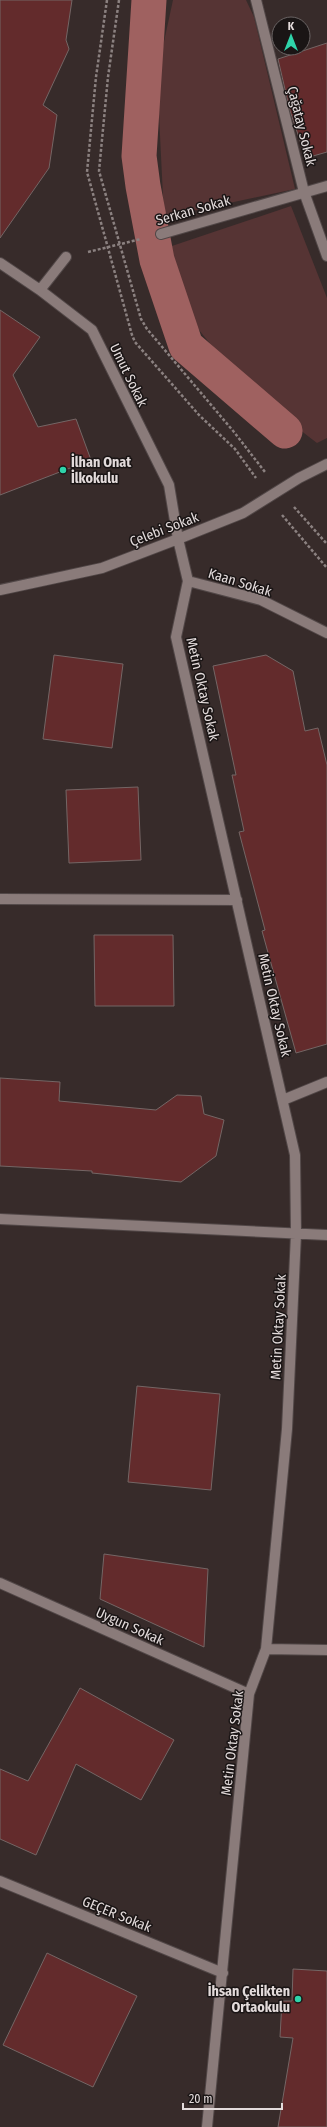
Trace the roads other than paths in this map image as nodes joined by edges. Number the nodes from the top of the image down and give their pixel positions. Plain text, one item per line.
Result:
1 (256, 0) edge
2 (327, 186) edge
3 (304, 192) junction
4 (161, 234) road end
5 (327, 256) edge
6 (66, 258) road end
7 (0, 263) edge
8 (40, 290) junction
9 (327, 464) edge
10 (178, 539) junction
11 (188, 581) junction
12 (0, 590) edge
13 (327, 633) edge
14 (0, 899) edge
15 (237, 900) junction
16 (327, 1082) edge
17 (283, 1100) junction
18 (0, 1219) edge
19 (296, 1234) junction
20 (327, 1236) edge
21 (0, 1583) edge
22 (266, 1649) junction
23 (327, 1650) edge
24 (249, 1694) junction
25 (0, 1881) edge
26 (223, 1973) junction
27 (207, 2127) edge

1 - 3 street, Çağatay Sokak
2 - 3 street, Serkan Sokak
3 - 4 street, Serkan Sokak
3 - 5 street, Çağatay Sokak
6 - 8 street
7 - 8 street, Umut Sokak
8 - 10 street, Umut Sokak
9 - 10 street, Çelebi Sokak
10 - 11 street, Metin Oktay Sokak
10 - 12 street, Çelebi Sokak
11 - 13 street, Kaan Sokak
11 - 15 street, Metin Oktay Sokak
14 - 15 street
15 - 17 street, Metin Oktay Sokak
16 - 17 street
17 - 19 street, Metin Oktay Sokak
18 - 19 street
19 - 20 street
19 - 22 street, Metin Oktay Sokak
21 - 24 street, Uygun Sokak
22 - 23 street
22 - 24 street, Metin Oktay Sokak
24 - 26 street, Metin Oktay Sokak
25 - 26 street, GEÇER Sokak
26 - 27 street, Metin Oktay Sokak

